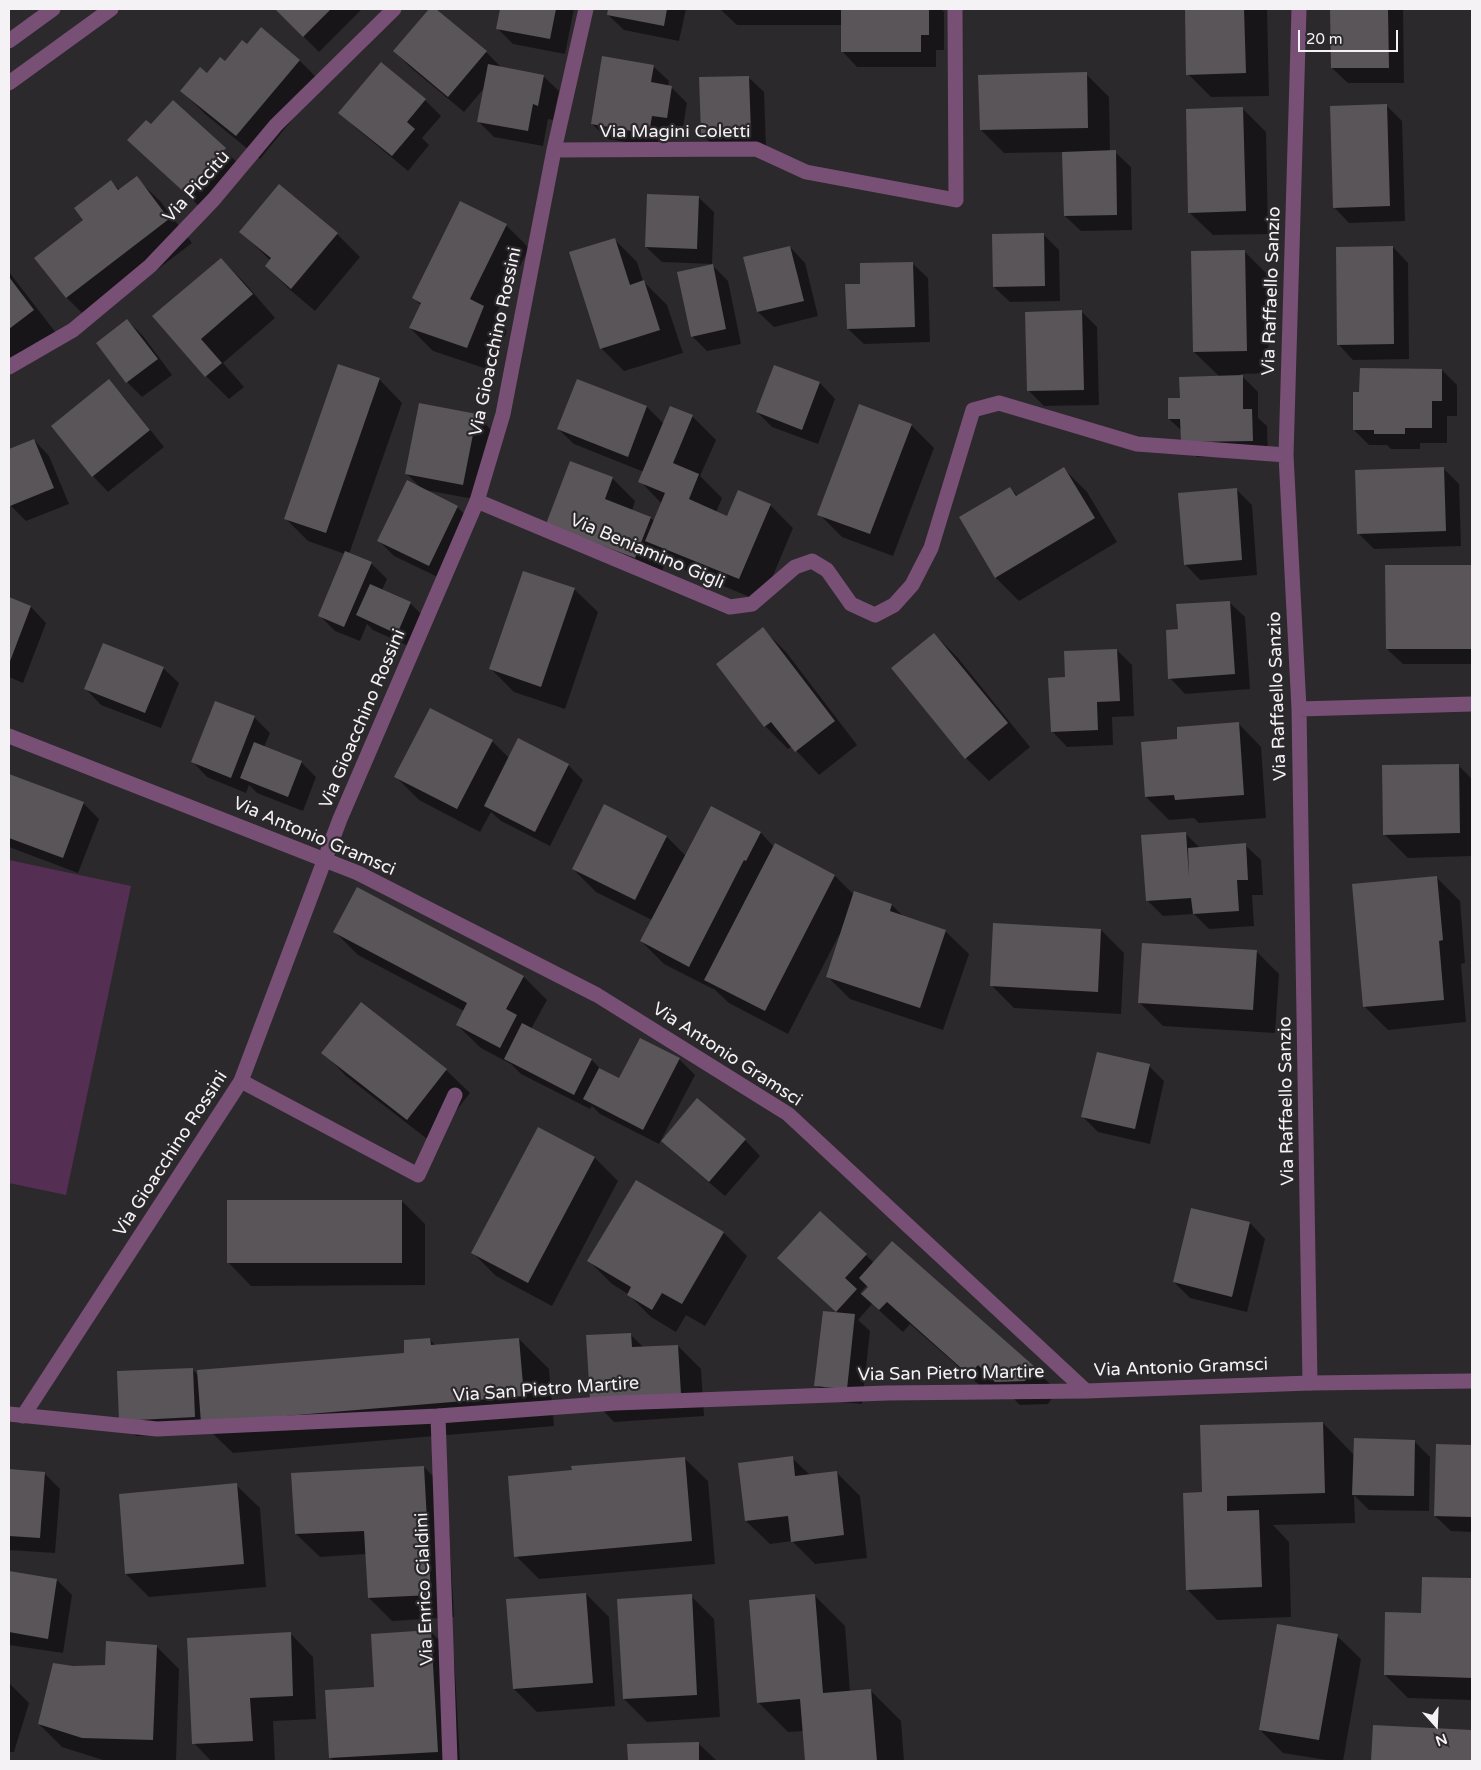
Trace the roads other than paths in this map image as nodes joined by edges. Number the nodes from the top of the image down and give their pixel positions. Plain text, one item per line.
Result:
1 (53, 9) edge
2 (112, 9) edge
3 (394, 9) edge
4 (586, 9) edge
5 (955, 9) edge
6 (1299, 9) edge
7 (9, 41) edge
8 (9, 83) edge
9 (554, 150) junction
10 (9, 368) edge
11 (1286, 455) junction
12 (477, 501) junction
13 (1472, 704) edge
14 (1299, 709) junction
15 (9, 736) edge
16 (325, 859) junction
17 (241, 1081) junction
18 (455, 1095) dead end
19 (1472, 1382) edge
20 (1310, 1383) junction
21 (1086, 1391) junction
22 (16, 1415) edge
23 (438, 1416) junction
24 (450, 1761) edge

1 - 7 street
2 - 8 street
3 - 10 street, Via Piccitù
4 - 9 street, Via Gioacchino Rossini
5 - 9 street, Via Magini Coletti
6 - 11 street, Via Raffaello Sanzio
9 - 12 street, Via Gioacchino Rossini
11 - 12 street, Via Beniamino Gigli
11 - 14 street, Via Raffaello Sanzio
12 - 16 street, Via Gioacchino Rossini
13 - 14 street
14 - 20 street, Via Raffaello Sanzio
15 - 16 street, Via Antonio Gramsci
16 - 17 street, Via Gioacchino Rossini
16 - 21 street, Via Antonio Gramsci
17 - 18 street
17 - 22 street, Via Gioacchino Rossini
19 - 20 street, Via Antonio Gramsci
20 - 21 street, Via Antonio Gramsci
21 - 23 street, Via San Pietro Martire
22 - 23 street, Via San Pietro Martire
23 - 24 street, Via Enrico Cialdini

